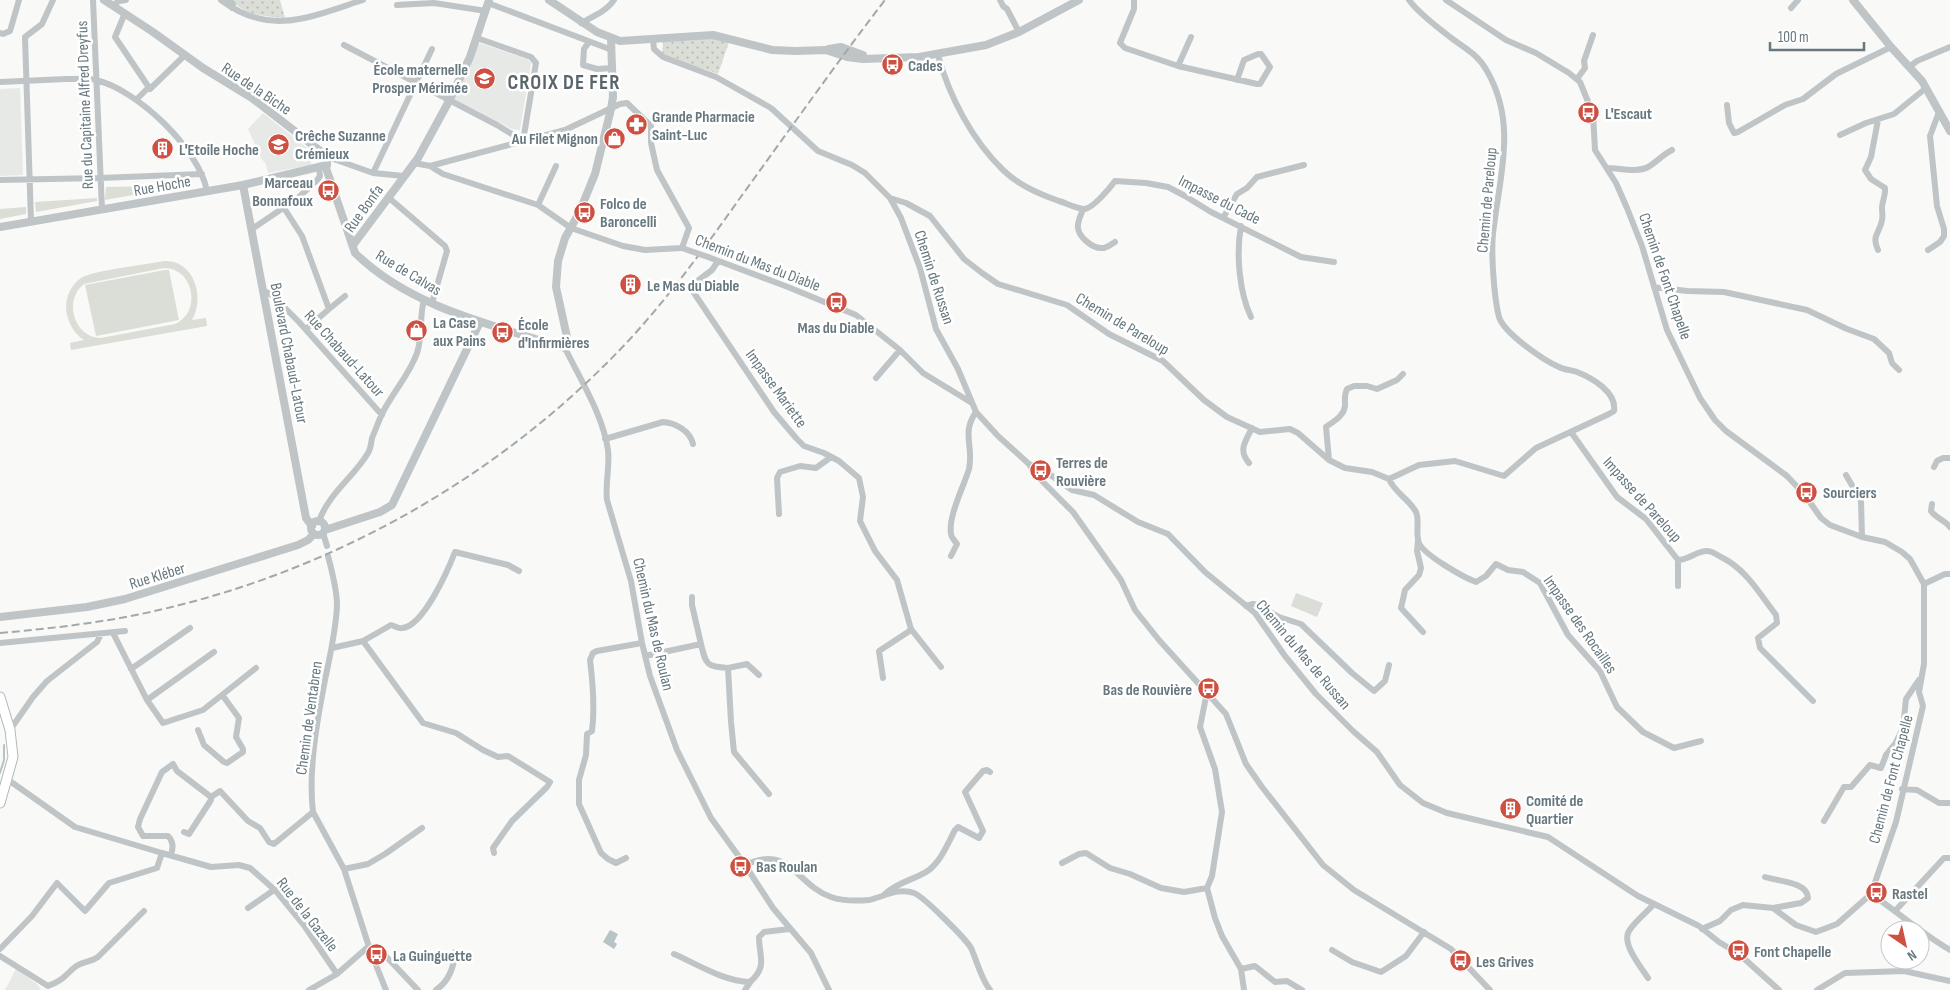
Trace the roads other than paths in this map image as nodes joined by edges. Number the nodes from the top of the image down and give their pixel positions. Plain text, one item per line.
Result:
1 (20, 0) edge
2 (52, 0) edge
3 (93, 0) edge
4 (104, 0) edge
5 (126, 0) edge
6 (221, 0) edge
7 (229, 0) edge
8 (363, 0) edge
9 (549, 0) edge
10 (614, 0) edge
11 (1000, 0) edge
12 (1079, 0) edge
13 (1134, 0) edge
14 (1409, 0) edge
15 (1446, 0) edge
16 (1798, 0) edge
17 (1853, 0) edge
18 (113, 5) junction
19 (397, 5) dead end
20 (488, 5) edge
21 (232, 8) junction
22 (1791, 8) dead end
23 (125, 13) junction
24 (581, 23) junction
25 (1020, 32) junction
26 (0, 33) edge
27 (1593, 35) dead end
28 (1191, 37) dead end
29 (477, 38) junction
30 (611, 39) junction
31 (653, 40) junction
32 (589, 42) junction
33 (344, 45) dead end
34 (1891, 47) junction
35 (1950, 47) edge
36 (432, 49) dead end
37 (612, 50) junction
38 (184, 55) junction
39 (938, 55) junction
40 (1178, 66) junction
41 (1909, 67) junction
42 (613, 68) junction
43 (1577, 79) junction
44 (26, 80) junction
45 (96, 80) junction
46 (1237, 80) junction
47 (0, 82) edge
48 (416, 82) junction
49 (149, 87) junction
50 (1926, 88) junction
51 (136, 100) junction
52 (449, 101) junction
53 (1727, 105) dead end
54 (612, 109) junction
55 (1939, 112) junction
56 (1878, 120) junction
57 (1950, 131) edge
58 (1840, 135) dead end
59 (523, 141) junction
60 (1672, 150) dead end
61 (414, 163) junction
62 (325, 165) junction
63 (1304, 165) dead end
64 (430, 166) junction
65 (556, 166) dead end
66 (1607, 168) junction
67 (373, 173) junction
68 (202, 174) junction
69 (404, 176) junction
70 (100, 178) junction
71 (0, 180) edge
72 (29, 180) junction
73 (243, 185) junction
74 (207, 191) junction
75 (388, 197) junction
76 (890, 198) junction
77 (538, 205) junction
78 (284, 208) junction
79 (102, 209) junction
80 (1083, 209) junction
81 (1224, 218) junction
82 (31, 221) junction
83 (1241, 226) junction
84 (0, 227) edge
85 (571, 228) junction
86 (252, 229) junction
87 (1116, 242) dead end
88 (353, 245) junction
89 (682, 248) junction
90 (1878, 250) dead end
91 (1928, 250) dead end
92 (718, 261) junction
93 (1334, 262) dead end
94 (1654, 287) junction
95 (264, 291) junction
96 (345, 296) dead end
97 (424, 300) junction
98 (432, 304) junction
99 (329, 309) junction
100 (1251, 317) dead end
101 (480, 322) junction
102 (306, 329) junction
103 (565, 348) junction
104 (900, 350) junction
105 (1899, 370) dead end
106 (1402, 374) dead end
107 (876, 378) dead end
108 (972, 403) junction
109 (976, 412) junction
110 (382, 415) junction
111 (1252, 428) junction
112 (1571, 432) junction
113 (605, 439) junction
114 (693, 444) dead end
115 (831, 457) junction
116 (1950, 458) edge
117 (1329, 460) junction
118 (1029, 464) junction
119 (1248, 464) dead end
120 (1934, 467) dead end
121 (1846, 475) dead end
122 (1389, 479) junction
123 (1932, 504) dead end
124 (779, 514) dead end
125 (319, 521) junction
126 (312, 526) junction
127 (1950, 527) edge
128 (324, 532) junction
129 (314, 534) junction
130 (1862, 537) junction
131 (1418, 541) junction
132 (327, 546) dead end
133 (328, 556) dead end
134 (951, 556) dead end
135 (1678, 560) junction
136 (519, 571) dead end
137 (1950, 574) edge
138 (1924, 584) junction
139 (1678, 586) dead end
140 (692, 597) dead end
141 (1246, 606) junction
142 (0, 617) edge
143 (190, 628) dead end
144 (911, 629) junction
145 (125, 631) dead end
146 (1423, 632) dead end
147 (113, 633) junction
148 (101, 634) junction
149 (363, 641) junction
150 (0, 643) edge
151 (642, 643) junction
152 (701, 644) junction
153 (332, 648) junction
154 (214, 652) dead end
155 (645, 656) junction
156 (1389, 665) dead end
157 (941, 667) dead end
158 (131, 668) junction
159 (256, 668) dead end
160 (728, 668) junction
161 (759, 675) dead end
162 (1922, 677) junction
163 (883, 678) dead end
164 (1207, 692) junction
165 (223, 696) junction
166 (0, 699) edge
167 (147, 700) junction
168 (1813, 701) dead end
169 (10, 730) junction
170 (198, 730) dead end
171 (1701, 741) dead end
172 (990, 772) dead end
173 (7, 779) junction
174 (1902, 789) junction
175 (2, 791) edge
176 (770, 794) dead end
177 (210, 797) junction
178 (0, 803) edge
179 (1950, 803) edge
180 (313, 812) junction
181 (1824, 821) dead end
182 (422, 828) dead end
183 (184, 832) dead end
184 (162, 852) junction
185 (494, 853) dead end
186 (171, 855) junction
187 (626, 858) dead end
188 (1950, 858) edge
189 (1062, 863) dead end
190 (745, 865) junction
191 (344, 869) junction
192 (1765, 877) dead end
193 (1207, 888) junction
194 (274, 890) junction
195 (1871, 894) junction
196 (883, 896) junction
197 (1654, 904) junction
198 (248, 908) dead end
199 (1774, 908) junction
200 (1896, 910) junction
201 (144, 912) dead end
202 (789, 929) junction
203 (1702, 929) junction
204 (1424, 932) junction
205 (369, 946) junction
206 (0, 949) edge
207 (1332, 950) dead end
208 (1950, 950) edge
209 (455, 952) dead end
210 (674, 954) dead end
211 (0, 956) edge
212 (1241, 969) junction
213 (337, 974) junction
214 (1648, 978) dead end
215 (751, 981) junction
216 (1950, 981) edge
217 (41, 982) junction
218 (42, 990) edge
219 (309, 990) edge
220 (386, 990) edge
221 (418, 990) edge
222 (436, 990) edge
223 (745, 990) edge
224 (829, 990) edge
225 (990, 990) edge
226 (1244, 990) edge
227 (1302, 990) edge
228 (1490, 990) edge
229 (1779, 990) edge
230 (1816, 990) edge

1 - 26 street
2 - 44 street
3 - 45 street, Rue du Capitaine Alfred Dreyfus
4 - 18 street, Rue de la Biche
5 - 18 street
6 - 21 street
7 - 21 street
8 - 21 street
9 - 24 street
10 - 24 street
11 - 25 street
12 - 25 street
13 - 40 street
14 - 112 street, Chemin de Pareloup
15 - 43 street
16 - 22 street
17 - 34 street
18 - 23 street, Rue de la Biche
19 - 20 street
20 - 29 street, Rue Bonfa
20 - 32 street
23 - 38 street, Rue de la Biche
23 - 49 street
24 - 30 street
25 - 39 street
27 - 43 street
28 - 40 street
29 - 52 street, Rue Bonfa
29 - 59 street
30 - 31 street
30 - 37 street
31 - 39 street
31 - 76 street, Chemin de Russan
32 - 37 street
32 - 42 street
33 - 48 street
34 - 41 street
34 - 53 street
35 - 41 street
36 - 48 street
37 - 42 street
38 - 49 street
38 - 62 street, Rue de la Biche
39 - 80 street
40 - 46 street
41 - 50 street
42 - 54 street
43 - 66 street, Chemin de Font Chapelle
44 - 45 street
44 - 47 street
44 - 72 street
45 - 51 street
45 - 70 street, Rue du Capitaine Alfred Dreyfus
46 - 46 street
48 - 52 street
48 - 67 street
49 - 51 street
50 - 55 street
50 - 56 street
51 - 68 street
52 - 59 street
52 - 61 street, Rue Bonfa
54 - 59 street
54 - 85 street
54 - 89 street
55 - 57 street
55 - 91 street
56 - 58 street
56 - 90 street
59 - 64 street
60 - 66 street
61 - 64 street
61 - 69 street, Rue Bonfa
62 - 67 street, Rue de la Biche
62 - 73 street, Rue Hoche
62 - 78 street
62 - 88 street, Rue de Calvas
63 - 81 street
64 - 77 street, Chemin du Mas du Diable
65 - 77 street
66 - 94 street, Chemin de Font Chapelle
67 - 69 street, Rue de la Biche
68 - 70 street
68 - 74 street
69 - 75 street, Rue Bonfa
70 - 72 street
70 - 79 street, Rue du Capitaine Alfred Dreyfus
71 - 72 street
72 - 82 street
73 - 74 street, Rue Hoche
73 - 86 street, Boulevard Chabaud-Latour
74 - 79 street, Rue Hoche
75 - 88 street, Rue Bonfa
75 - 98 street
76 - 108 street, Chemin de Russan
76 - 111 street, Chemin de Pareloup
77 - 85 street, Chemin du Mas du Diable
78 - 86 street
78 - 99 street
79 - 82 street, Rue Hoche
80 - 81 street, Impasse du Cade
80 - 87 street
81 - 83 street, Impasse du Cade
82 - 84 street, Rue Hoche
83 - 93 street, Impasse du Cade
83 - 100 street
85 - 89 street, Chemin du Mas du Diable
85 - 103 street
86 - 95 street, Boulevard Chabaud-Latour
88 - 97 street, Rue de Calvas
89 - 92 street, Chemin du Mas du Diable, bridge
92 - 104 street, Chemin du Mas du Diable
92 - 115 street, Impasse Mariette
94 - 105 street
94 - 130 street, Chemin de Font Chapelle
95 - 102 street, Rue Chabaud-Latour
95 - 126 street, Boulevard Chabaud-Latour
96 - 99 street
97 - 98 street, Rue de Calvas
97 - 110 street
98 - 101 street, Rue de Calvas
99 - 102 street
101 - 103 street, Rue de Calvas
101 - 128 street, Rue Kléber
102 - 110 street, Rue Chabaud-Latour
103 - 113 street, Chemin du Mas de Roulan
104 - 107 street
104 - 108 street, Chemin du Mas du Diable
106 - 117 street
108 - 109 street, Chemin de Russan
109 - 118 street, Chemin du Mas de Russan
109 - 134 street
110 - 125 street
111 - 117 street, Chemin de Pareloup
111 - 119 street
112 - 122 street, Chemin de Pareloup
112 - 135 street, Impasse de Pareloup
113 - 114 street
113 - 151 street, Chemin du Mas de Roulan
115 - 124 street
115 - 144 street, Impasse Mariette
116 - 120 street
117 - 122 street, Chemin de Pareloup
118 - 141 street, Chemin du Mas de Russan
118 - 164 street
121 - 130 street
122 - 131 street
123 - 127 street
125 - 126 street
125 - 128 street
126 - 129 street
128 - 129 street, Rue Kléber
128 - 132 street
129 - 142 street, Rue Kléber
130 - 138 street, Chemin de Font Chapelle
131 - 146 street
131 - 171 street, Impasse des Rocailles
133 - 153 street, Chemin de Ventabren
135 - 139 street, Impasse de Pareloup
135 - 168 street, Impasse de Pareloup
136 - 149 street
137 - 138 street
138 - 162 street, Chemin de Font Chapelle
140 - 152 street
141 - 156 street
141 - 197 street, Chemin du Mas de Russan
143 - 158 street
144 - 157 street, Impasse Mariette
144 - 163 street
145 - 147 street
147 - 148 street
147 - 158 street
148 - 150 street
148 - 169 street
149 - 153 street
149 - 185 street
151 - 155 street, Chemin du Mas de Roulan
151 - 187 street
152 - 155 street
152 - 160 street
153 - 180 street, Chemin de Ventabren
154 - 167 street
155 - 190 street, Chemin du Mas de Roulan
158 - 167 street
159 - 165 street
160 - 161 street
160 - 176 street
162 - 174 street, Chemin de Font Chapelle
162 - 181 street
164 - 193 street
164 - 204 street
165 - 167 street
165 - 170 street
166 - 169 main road
169 - 173 main road
172 - 196 street
173 - 175 main road
173 - 184 street, Rue de la Gazelle
174 - 179 street
174 - 195 street, Chemin de Font Chapelle
175 - 178 main road
177 - 180 street
177 - 183 street
177 - 186 street
180 - 191 street, Chemin de Ventabren
182 - 191 street
184 - 186 street, Rue de la Gazelle
184 - 206 street
186 - 194 street, Rue de la Gazelle
188 - 200 street
189 - 193 street
190 - 196 street
190 - 202 street, Chemin du Mas de Roulan
191 - 205 street, Chemin de Ventabren
192 - 199 street
193 - 212 street
194 - 198 street
194 - 213 street, Rue de la Gazelle
195 - 199 street, Chemin de Font Chapelle
195 - 200 street
196 - 225 street
197 - 203 street, Chemin du Mas de Russan
197 - 214 street
199 - 203 street
200 - 208 street
201 - 217 street
202 - 215 street
202 - 224 street, Chemin du Mas de Roulan
203 - 229 street
204 - 207 street
204 - 228 street
205 - 213 street
205 - 220 street, Chemin de Ventabren
205 - 221 street
209 - 222 street
210 - 215 street
211 - 217 street
212 - 226 street
212 - 227 street
213 - 219 street
215 - 223 street
216 - 230 street
217 - 218 street

